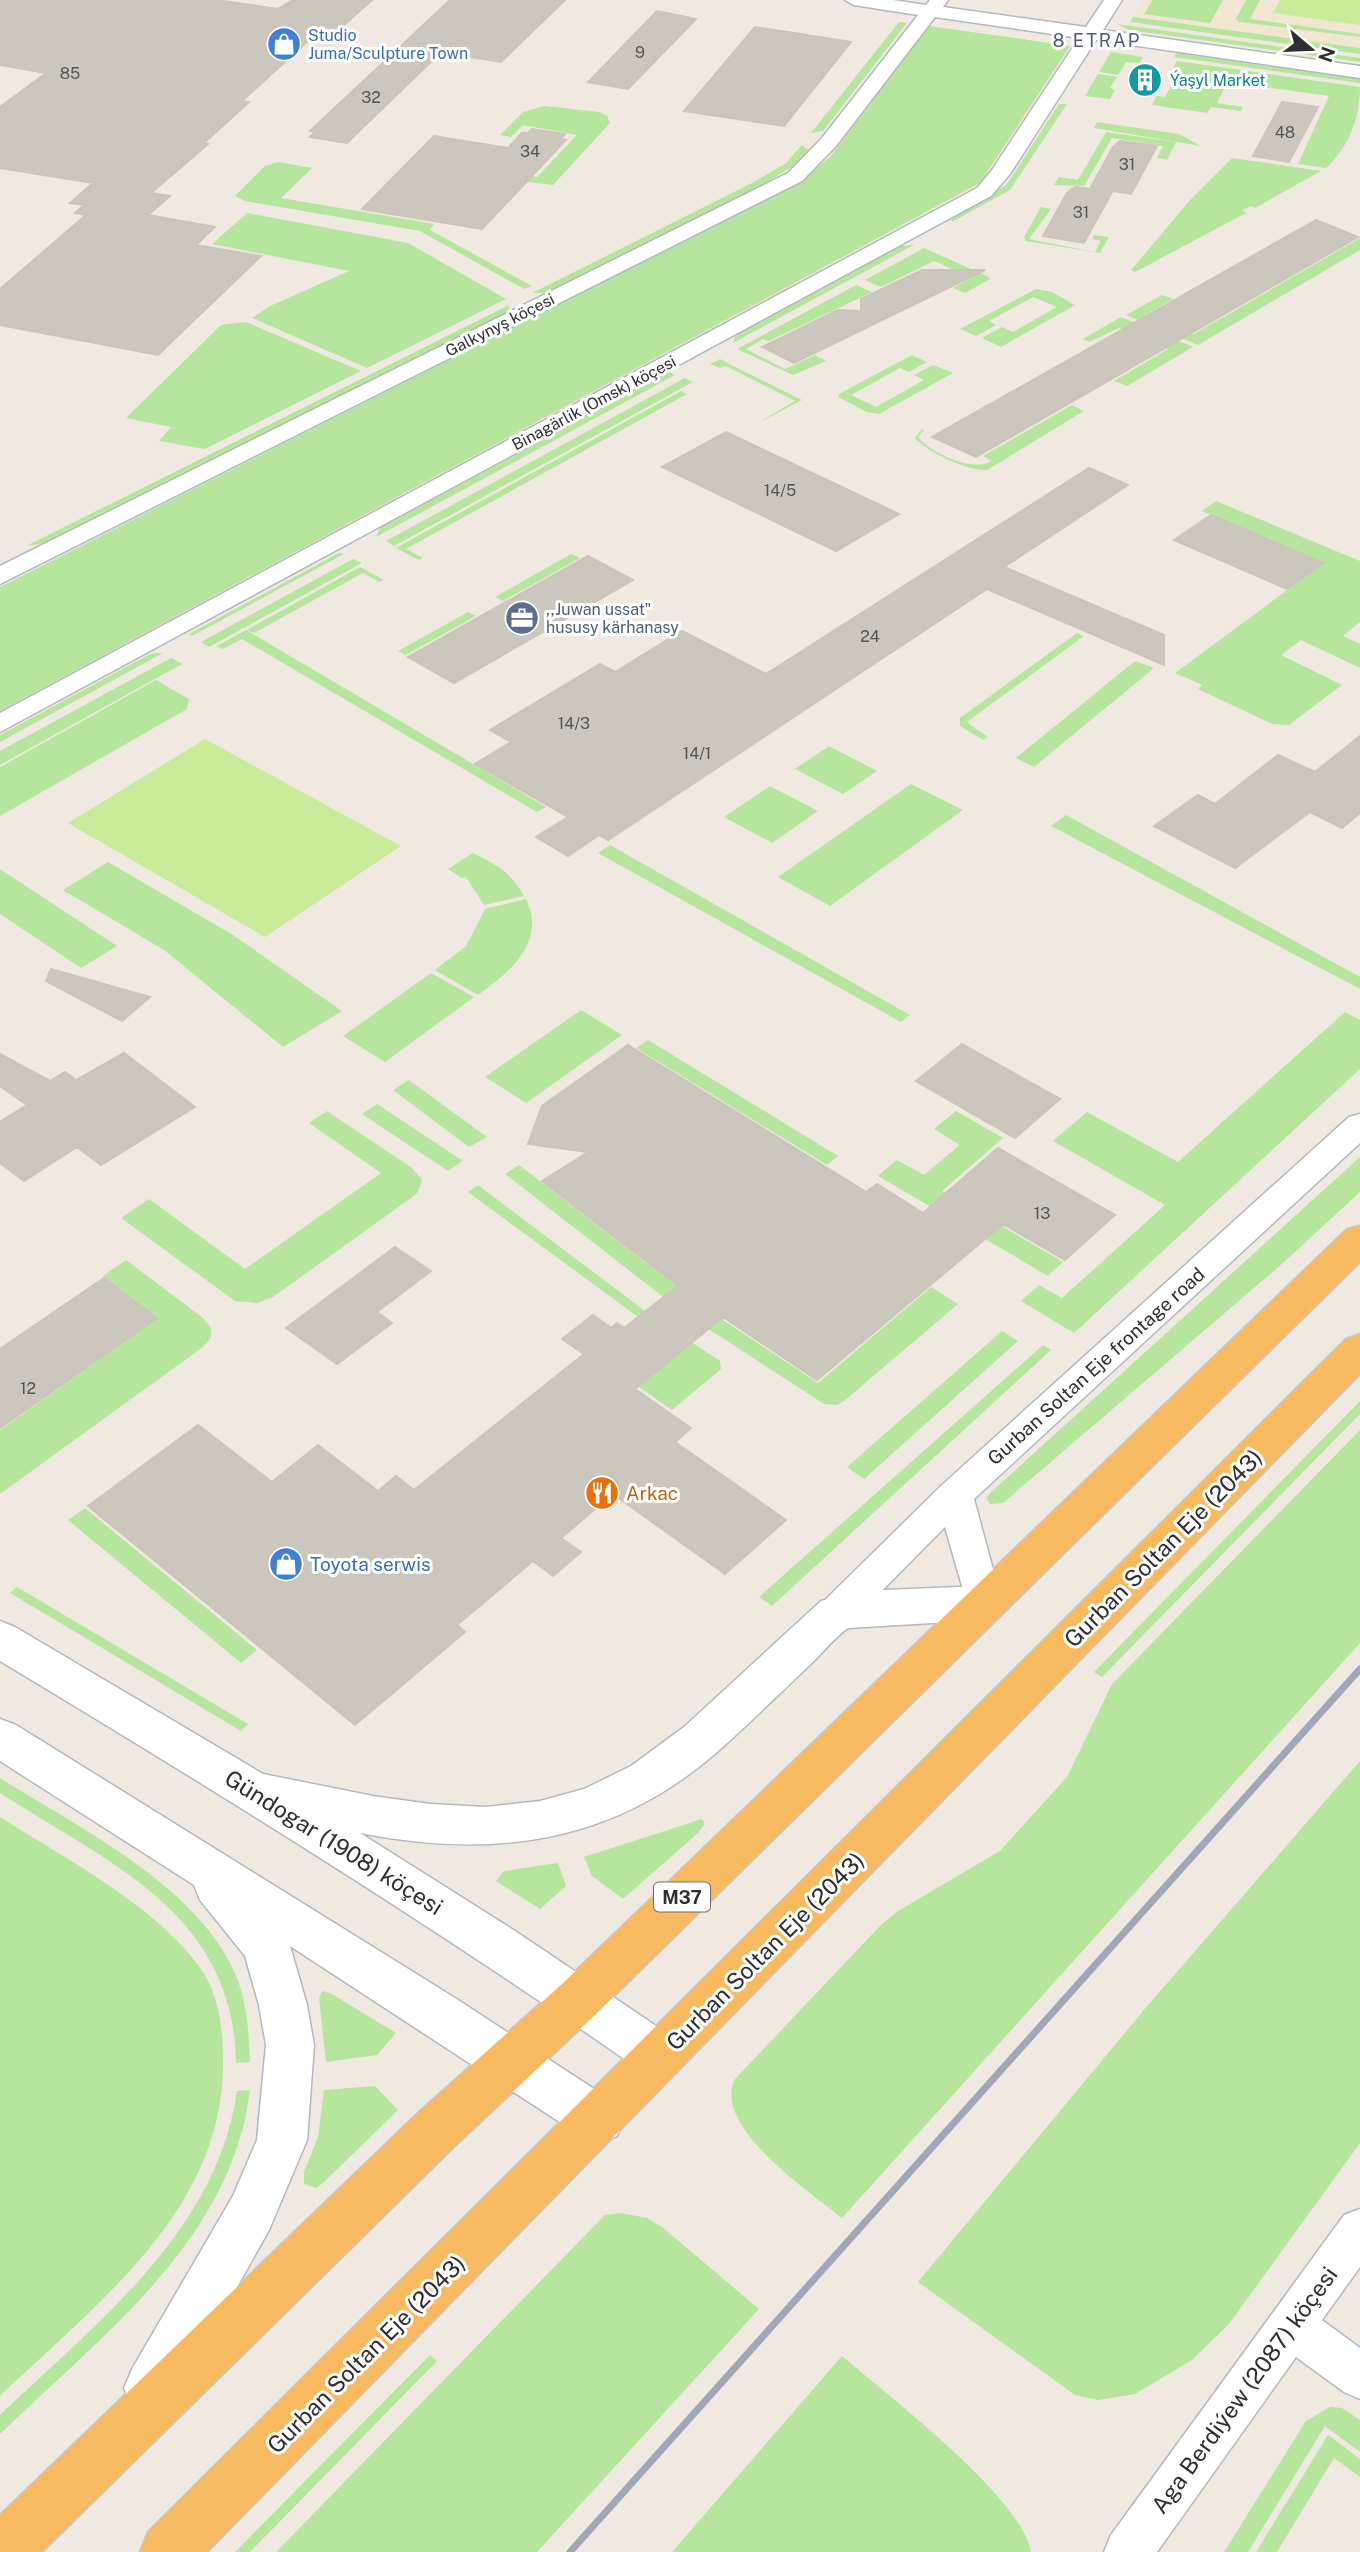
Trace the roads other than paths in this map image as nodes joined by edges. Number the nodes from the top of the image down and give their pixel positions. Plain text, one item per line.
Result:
1 (854, 0) edge
2 (1113, 0) edge
3 (935, 5) edge
4 (1092, 34) junction
5 (1360, 72) edge
6 (0, 576) edge
7 (0, 724) edge
8 (1360, 1125) edge
9 (1360, 1239) edge
10 (1360, 1349) edge
11 (955, 1495) junction
12 (984, 1603) junction
13 (836, 1612) junction
14 (0, 1639) edge
15 (0, 1738) edge
16 (254, 1791) junction
17 (199, 1863) junction
18 (579, 1999) junction
19 (660, 2056) junction
20 (510, 2062) junction
21 (599, 2120) junction
22 (1360, 2230) edge
23 (1290, 2324) junction
24 (1360, 2376) edge
25 (118, 2442) junction
26 (2, 2552) edge
27 (168, 2552) edge
28 (1128, 2552) edge

1 - 3 street
2 - 4 street, Binagärlik (Omsk) köçesi
3 - 4 street
3 - 6 street, Galkynyş köçesi
4 - 5 street
4 - 7 street, Binagärlik (Omsk) köçesi
8 - 11 street, Gurban Soltan Eje frontage road
9 - 12 highway, M37
10 - 19 highway, Gurban Soltan Eje (2043)
11 - 12 street
11 - 13 street, Gurban Soltan Eje frontage road
12 - 13 main road
12 - 18 highway, M37
13 - 16 main road
14 - 16 main road, Gündogar (1908) köçesi
15 - 17 main road
16 - 18 main road, Gündogar (1908) köçesi
17 - 20 main road
17 - 25 main road
18 - 19 main road, Gündogar (1908) köçesi
18 - 20 highway, M37
19 - 21 highway, Gurban Soltan Eje (2043)
20 - 21 main road
20 - 25 highway, M37
21 - 27 highway, Gurban Soltan Eje (2043)
22 - 23 street, Aga Berdiýew (2087) köçesi
23 - 24 street
23 - 28 street, Aga Berdiýew (2087) köçesi
25 - 26 highway, M37

